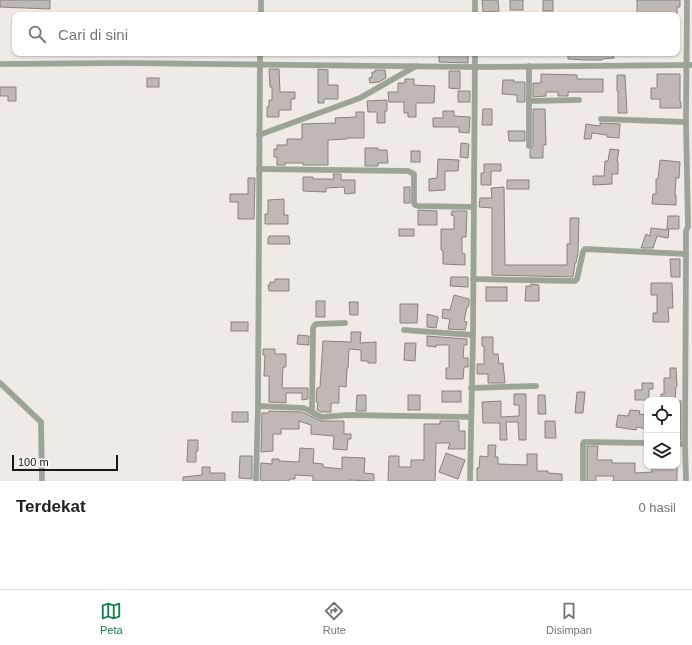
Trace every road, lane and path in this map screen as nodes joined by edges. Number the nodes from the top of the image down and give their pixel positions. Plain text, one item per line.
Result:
1 (261, 0) edge
2 (475, 0) edge
3 (687, 0) edge
4 (261, 12) edge
5 (475, 12) edge
6 (260, 56) edge
7 (475, 56) edge
8 (0, 64) edge
9 (260, 65) junction
10 (689, 65) edge
11 (416, 66) junction
12 (475, 66) junction
13 (529, 66) junction
14 (579, 100) dead end
15 (529, 101) junction
16 (601, 119) dead end
17 (686, 122) junction
18 (259, 136) junction
19 (529, 146) dead end
20 (259, 169) junction
21 (690, 176) edge
22 (474, 207) junction
23 (690, 227) edge
24 (686, 254) junction
25 (473, 279) junction
26 (689, 296) edge
27 (345, 323) dead end
28 (404, 330) dead end
29 (473, 335) junction
30 (0, 382) edge
31 (536, 386) dead end
32 (472, 388) junction
33 (258, 406) junction
34 (312, 412) junction
35 (471, 417) junction
36 (644, 443) edge
37 (680, 444) edge
38 (685, 444) junction
39 (42, 481) edge
40 (256, 481) edge
41 (470, 481) edge
42 (583, 481) edge
43 (686, 481) edge

1 - 4 street
2 - 5 street
3 - 10 street
6 - 9 street
7 - 12 street
8 - 9 street
9 - 11 street
9 - 18 street
10 - 13 street
10 - 17 street
11 - 12 street
11 - 18 street
12 - 13 street
12 - 22 street
13 - 15 street
14 - 15 street
15 - 19 street
16 - 17 street
17 - 21 street
18 - 20 street
20 - 22 street
20 - 33 street
21 - 23 street
22 - 25 street
23 - 24 street
24 - 25 street
24 - 26 street
25 - 29 street
26 - 38 street
27 - 34 street
28 - 29 street
29 - 32 street
30 - 39 street
31 - 32 street
32 - 35 street
33 - 34 street
33 - 40 street
34 - 35 street
35 - 41 street
36 - 42 street
37 - 38 street
38 - 43 street

